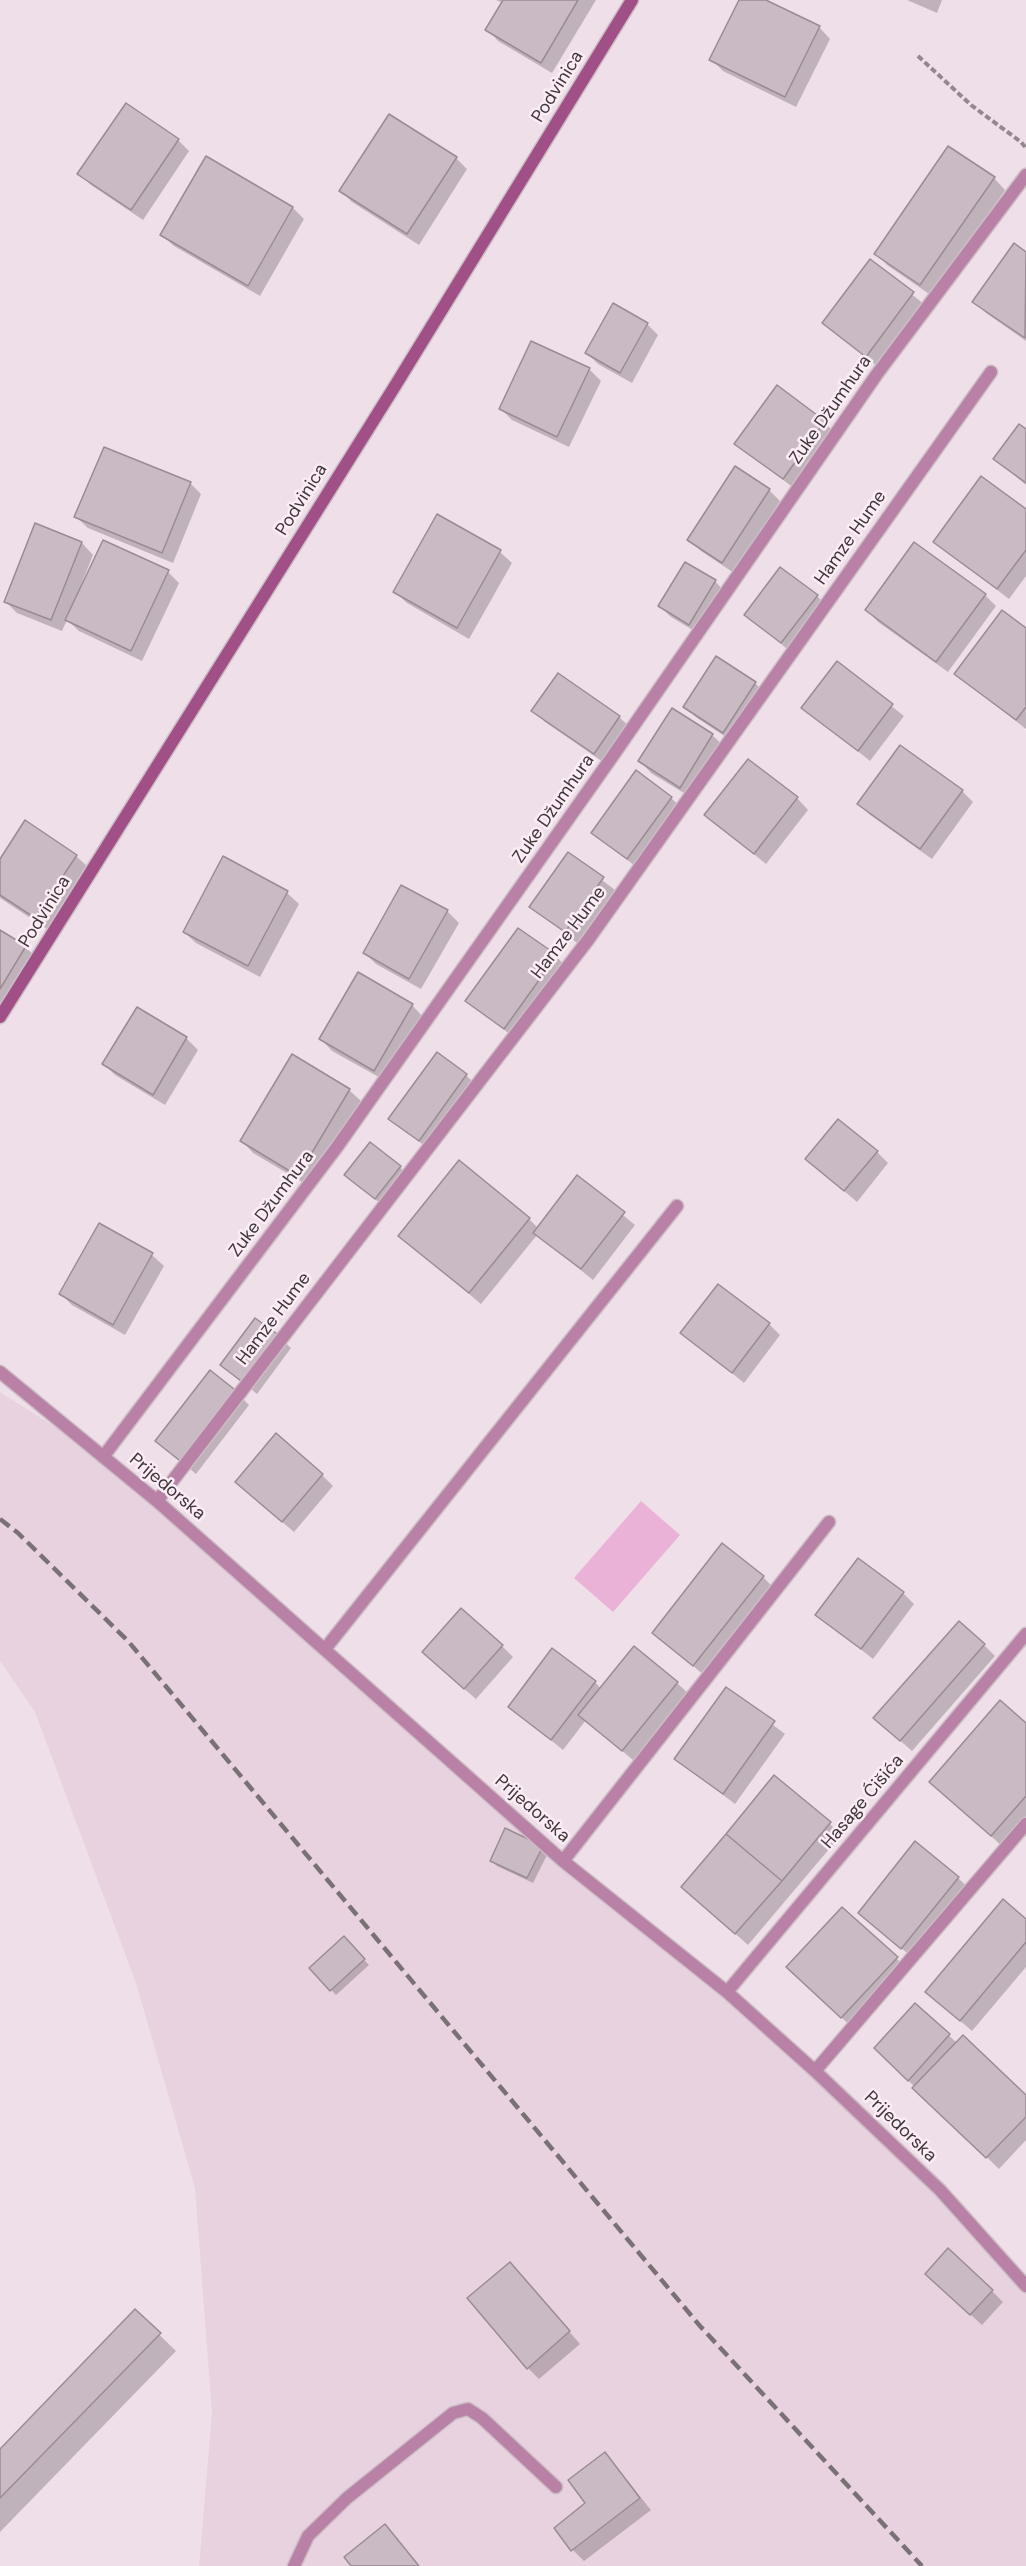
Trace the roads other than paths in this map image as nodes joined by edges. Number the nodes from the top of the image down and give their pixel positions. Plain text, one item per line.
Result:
1 (632, 0) edge
2 (1026, 175) edge
3 (991, 372) dead end
4 (0, 1017) edge
5 (677, 1206) dead end
6 (0, 1372) edge
7 (103, 1457) junction
8 (157, 1502) junction
9 (829, 1522) dead end
10 (1026, 1634) edge
11 (326, 1649) junction
12 (1026, 1824) edge
13 (563, 1861) junction
14 (727, 1992) junction
15 (815, 2071) junction
16 (1026, 2286) edge
17 (556, 2487) dead end
18 (294, 2566) edge

1 - 4 street, Podvinica
2 - 7 street, Zuke Džumhura
3 - 8 street, Hamze Hume
5 - 11 street
6 - 7 street, Prijedorska
7 - 8 street, Prijedorska
8 - 11 street, Prijedorska
9 - 13 street
10 - 14 street, Hasage Ćišića
11 - 13 street, Prijedorska
12 - 15 street
13 - 14 street, Prijedorska
14 - 15 street, Prijedorska
15 - 16 street, Prijedorska
17 - 18 street

